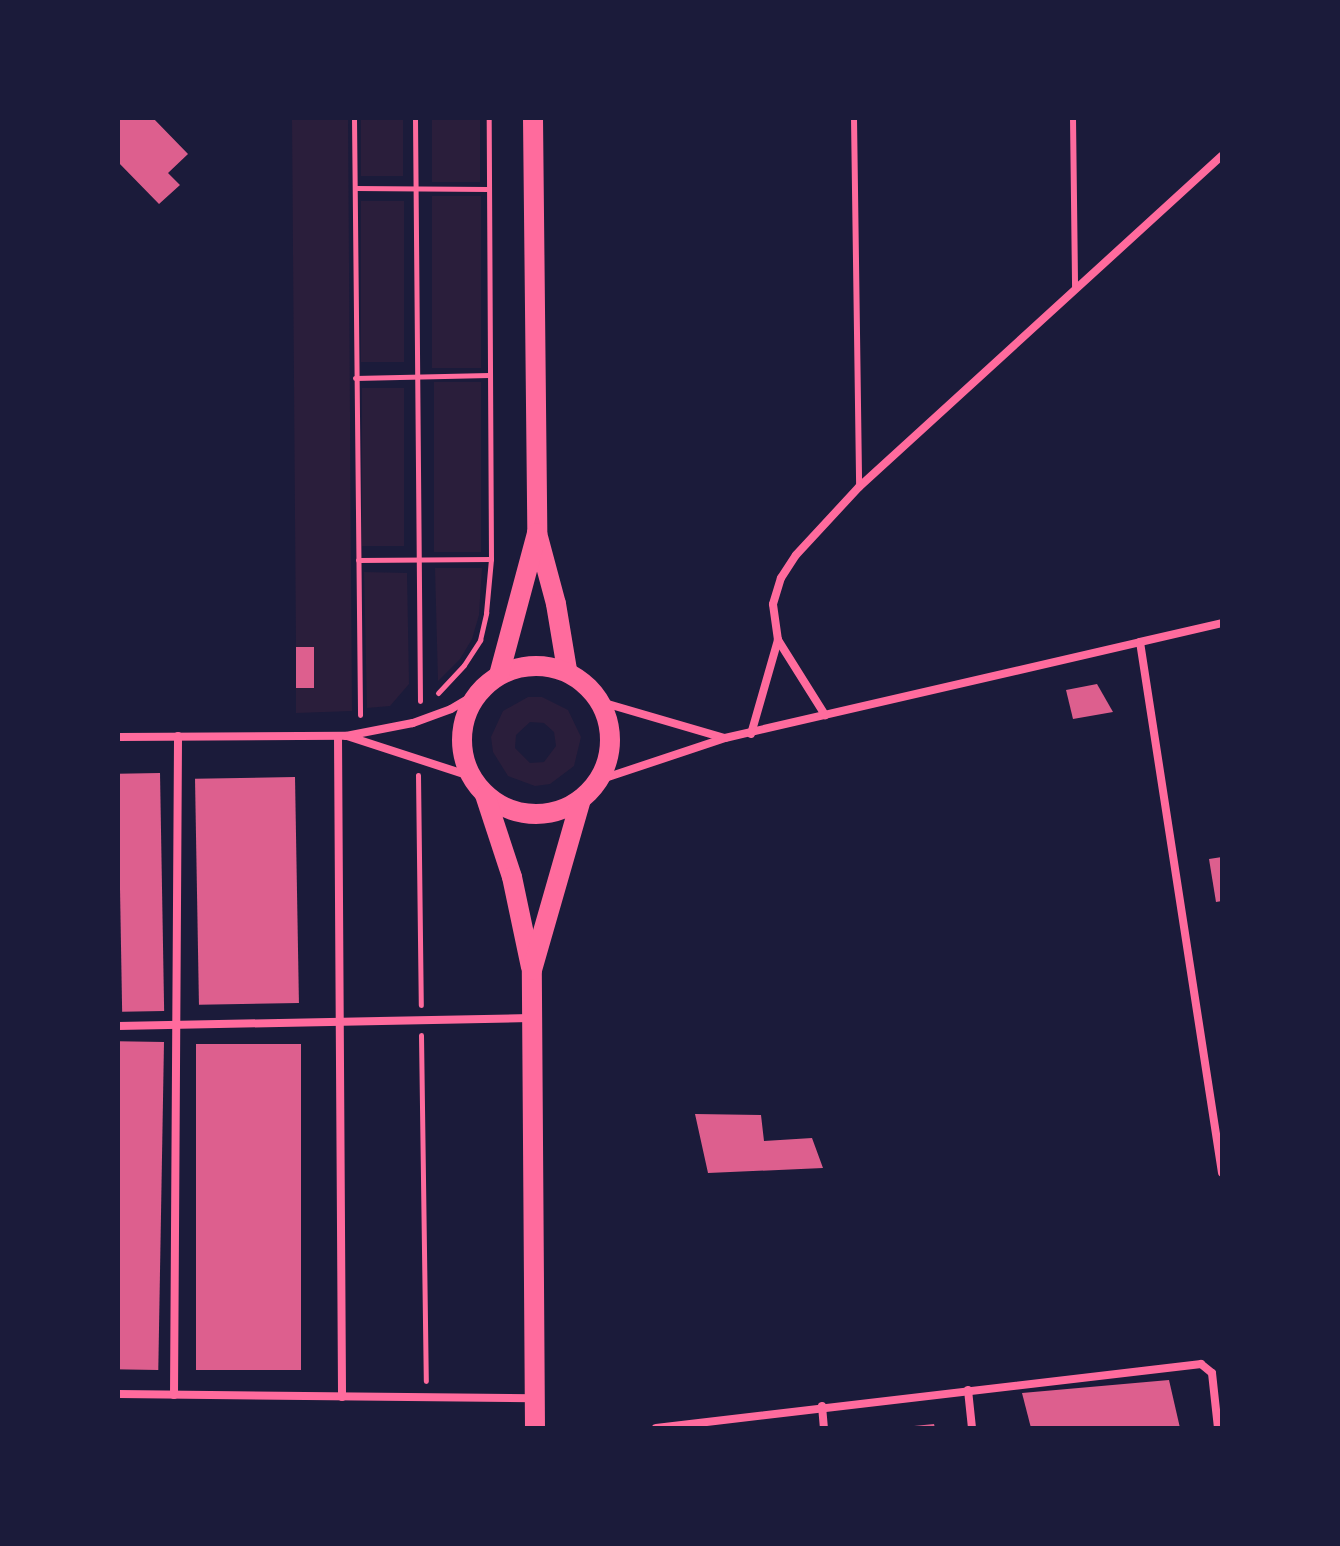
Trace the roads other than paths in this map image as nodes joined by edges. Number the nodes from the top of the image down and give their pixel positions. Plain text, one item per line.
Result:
1 (533, 118) edge
2 (854, 118) edge
3 (1073, 118) edge
4 (1222, 156) edge
5 (1075, 289) junction
6 (859, 487) junction
7 (537, 533) junction
8 (1222, 623) edge
9 (778, 640) junction
10 (1140, 642) junction
11 (567, 670) junction
12 (499, 675) junction
13 (476, 694) junction
14 (601, 702) junction
15 (825, 715) junction
16 (751, 734) junction
17 (178, 736) junction
18 (342, 736) junction
19 (118, 737) edge
20 (725, 738) junction
21 (470, 776) junction
22 (599, 780) junction
23 (485, 795) junction
24 (581, 799) junction
25 (532, 970) junction
26 (530, 1018) junction
27 (340, 1023) junction
28 (177, 1025) junction
29 (118, 1026) edge
30 (1222, 1070) edge
31 (1209, 1072) junction
32 (1222, 1173) edge
33 (968, 1390) junction
34 (118, 1394) edge
35 (174, 1395) junction
36 (342, 1397) junction
37 (534, 1398) junction
38 (822, 1406) junction
39 (535, 1428) edge
40 (656, 1428) edge
41 (824, 1428) edge
42 (972, 1428) edge
43 (1218, 1428) edge

1 - 7 main road
2 - 6 lane
3 - 5 lane
4 - 5 street
5 - 6 street
6 - 9 street
7 - 11 main road
7 - 12 main road
8 - 10 street
9 - 15 street
9 - 16 street
10 - 15 street
10 - 31 street
11 - 12 main road
11 - 14 main road
12 - 13 main road
13 - 18 street
13 - 21 main road
14 - 20 street
14 - 22 main road
15 - 16 street
16 - 20 street
17 - 18 street
17 - 19 street
17 - 28 street
18 - 21 street
18 - 27 street
20 - 22 street
21 - 23 main road
22 - 24 main road
23 - 24 main road
23 - 25 main road
24 - 25 main road
25 - 26 main road
26 - 27 street
26 - 37 main road
27 - 28 street
27 - 36 street
28 - 29 street
28 - 35 street
30 - 31 street
31 - 32 street
33 - 38 street
33 - 42 street
33 - 43 street
34 - 35 street
35 - 36 street
36 - 37 street
37 - 39 main road
38 - 40 street
38 - 41 street

